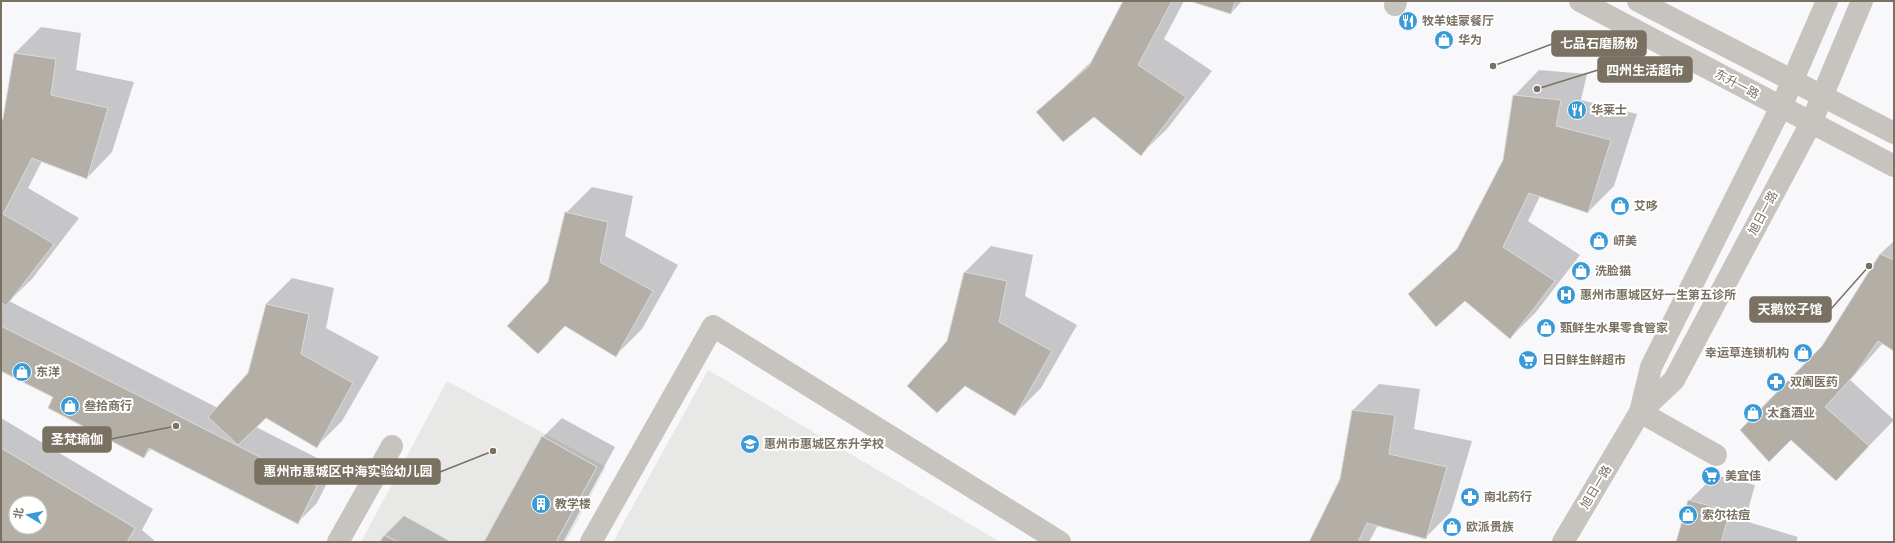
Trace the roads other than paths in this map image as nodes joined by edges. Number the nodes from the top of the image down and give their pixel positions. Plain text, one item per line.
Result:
1 (1580, 1) edge
2 (1638, 1) edge
3 (1827, 1) edge
4 (1862, 1) edge
5 (1794, 80) junction
6 (1823, 95) junction
7 (1782, 107) junction
8 (1811, 123) junction
9 (1894, 133) edge
10 (1894, 166) edge
11 (1640, 412) junction
12 (392, 446) dead end
13 (1716, 455) dead end
14 (338, 542) edge
15 (591, 542) edge
16 (1060, 542) edge
17 (1563, 542) edge

1 - 7 street, 东升一路
2 - 5 street
3 - 5 street, 旭日一路
4 - 6 street, 旭日一路
5 - 6 street
5 - 7 street, 旭日一路
6 - 8 street, 旭日一路
6 - 9 street
7 - 8 street, 东升一路
7 - 11 street, 旭日一路
8 - 10 street, 东升一路
8 - 11 street, 旭日一路
11 - 13 street
11 - 17 street, 旭日一路
12 - 14 street
15 - 16 street

